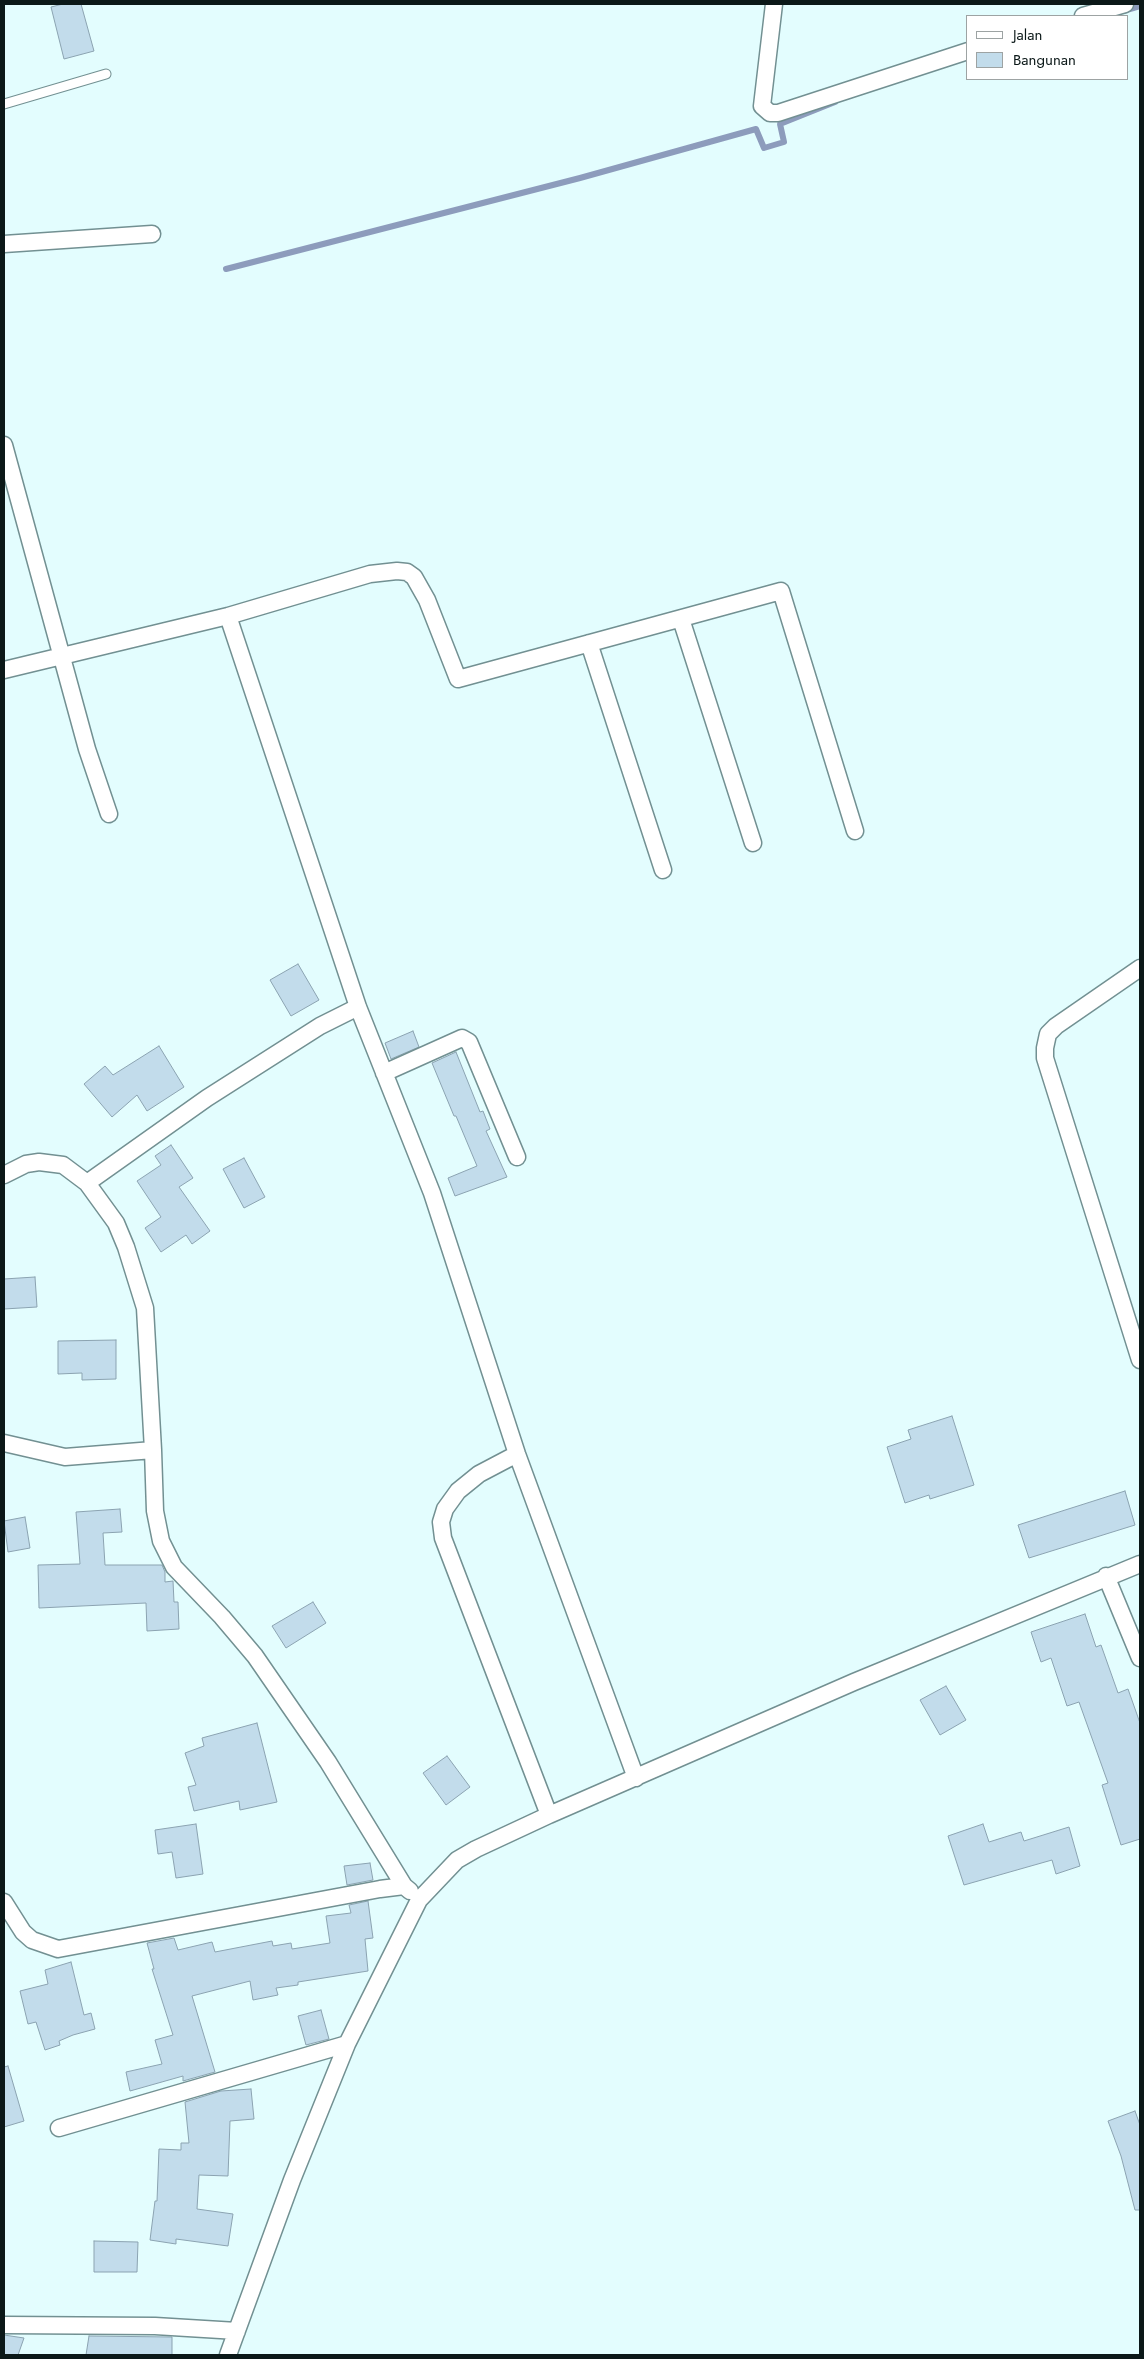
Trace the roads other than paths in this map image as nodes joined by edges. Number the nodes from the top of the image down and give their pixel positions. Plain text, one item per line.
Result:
1 (774, 4) edge
2 (1125, 4) edge
3 (1086, 15) edge
4 (966, 52) edge
5 (106, 74) dead end
6 (4, 104) edge
7 (152, 234) dead end
8 (4, 244) edge
9 (4, 445) edge
10 (228, 616) junction
11 (680, 619) junction
12 (589, 644) junction
13 (62, 656) junction
14 (4, 670) edge
15 (108, 814) dead end
16 (855, 831) dead end
17 (753, 843) dead end
18 (663, 870) dead end
19 (1140, 968) edge
20 (358, 1007) junction
21 (384, 1073) junction
22 (517, 1157) dead end
23 (4, 1175) edge
24 (87, 1183) junction
25 (1140, 1360) edge
26 (4, 1443) edge
27 (153, 1450) junction
28 (517, 1454) junction
29 (1140, 1564) edge
30 (1106, 1576) junction
31 (1140, 1658) edge
32 (636, 1778) junction
33 (549, 1815) junction
34 (404, 1886) junction
35 (418, 1900) junction
36 (4, 1902) edge
37 (347, 2044) junction
38 (59, 2128) dead end
39 (4, 2325) edge
40 (237, 2330) junction
41 (228, 2355) edge

1 - 4 street
2 - 3 street
5 - 6 lane
7 - 8 street
9 - 13 street
10 - 12 street
10 - 13 street
10 - 20 street
11 - 12 street
11 - 16 street
11 - 17 street
12 - 18 street
13 - 14 street
13 - 15 street
19 - 25 street
20 - 21 street
20 - 24 street
21 - 22 street
21 - 28 street
23 - 24 street
24 - 27 street
26 - 27 street
27 - 34 street
28 - 32 street
28 - 33 street
29 - 30 street
30 - 31 street
30 - 32 street
32 - 33 street
33 - 35 street
34 - 35 street
34 - 36 street
35 - 37 street
37 - 38 street
37 - 40 street
39 - 40 street
40 - 41 street

